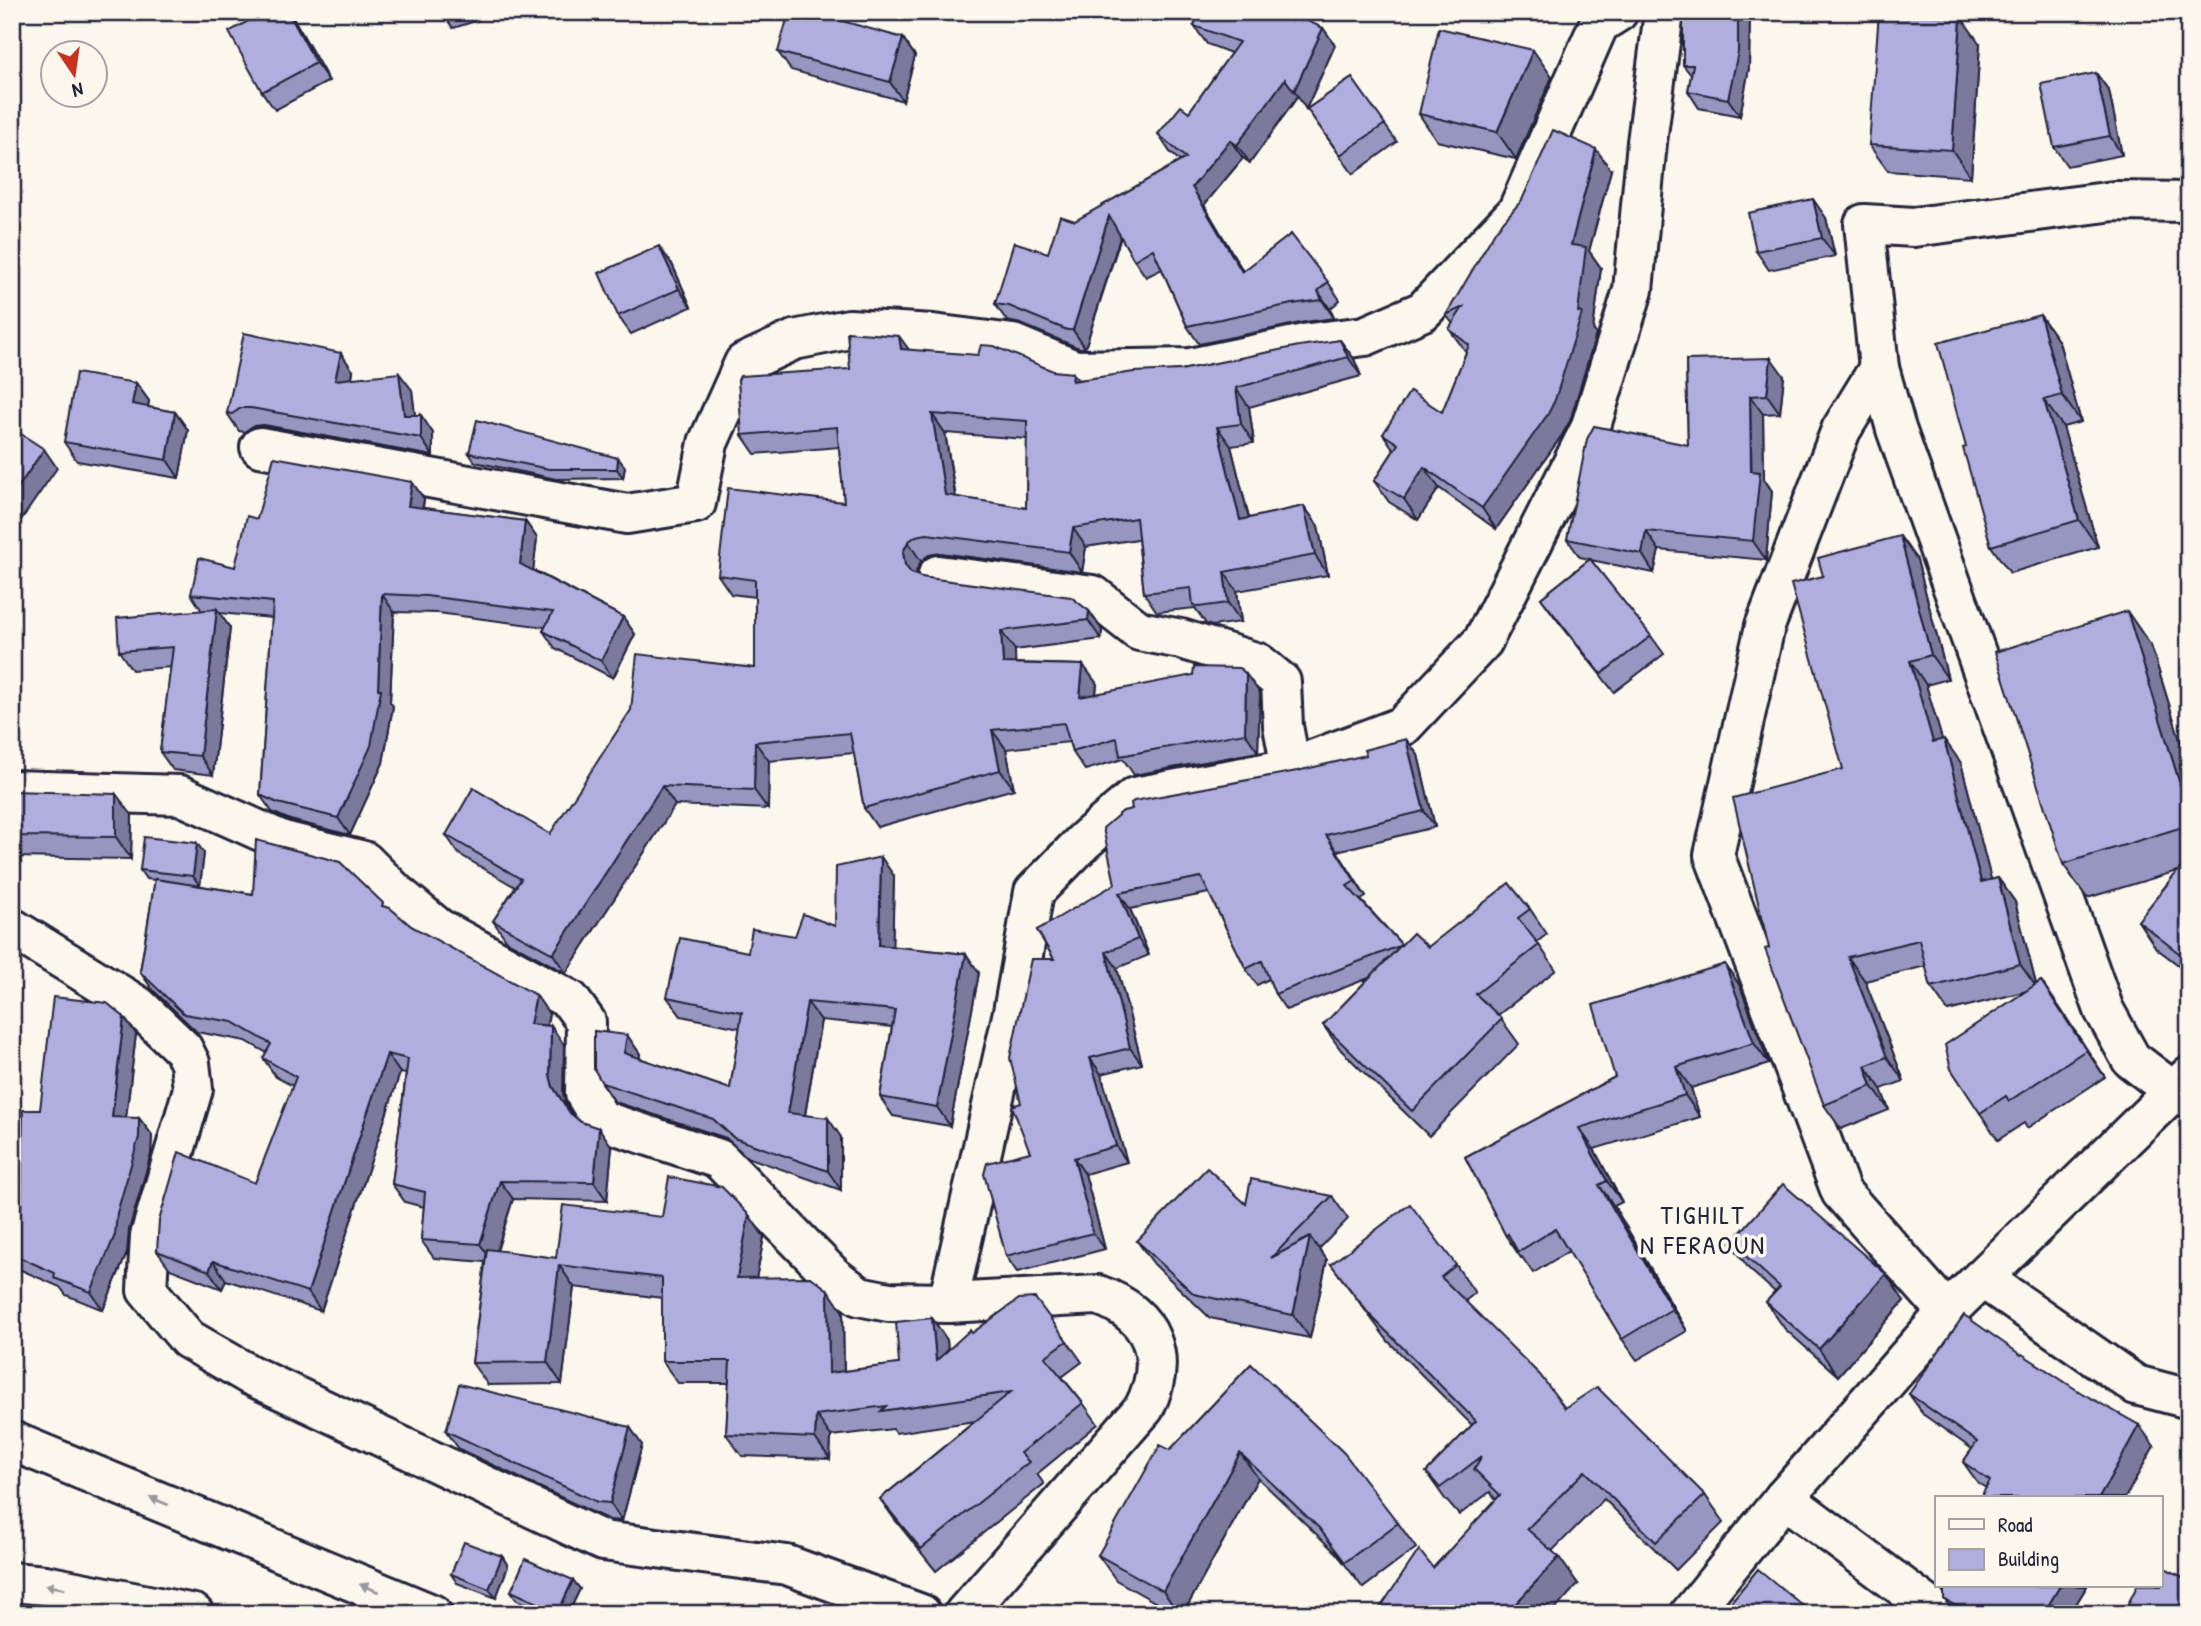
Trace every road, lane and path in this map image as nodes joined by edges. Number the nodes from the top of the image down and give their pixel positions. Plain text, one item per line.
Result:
1 (1618, 12) edge
2 (1664, 12) edge
3 (2189, 202) edge
4 (1879, 368) junction
5 (260, 447) dead end
6 (938, 575) dead end
7 (1291, 768) junction
8 (12, 790) edge
9 (12, 928) edge
10 (2184, 1089) edge
11 (1982, 1278) junction
12 (948, 1303) junction
13 (1947, 1312) junction
14 (2189, 1399) edge
15 (12, 1441) edge
16 (1784, 1498) junction
17 (12, 1582) edge
18 (194, 1614) edge
19 (432, 1614) edge
20 (920, 1614) edge
21 (964, 1614) edge
22 (1690, 1614) edge
23 (1939, 1614) edge

1 - 5 main road
2 - 7 main road
3 - 4 main road
4 - 10 main road
4 - 13 main road
6 - 7 main road
7 - 12 main road
8 - 12 main road
9 - 20 main road
10 - 11 main road
11 - 13 main road
11 - 14 main road
12 - 21 main road
13 - 16 main road
19 -> 15 main road
16 - 22 main road
16 - 23 main road
18 -> 17 main road

